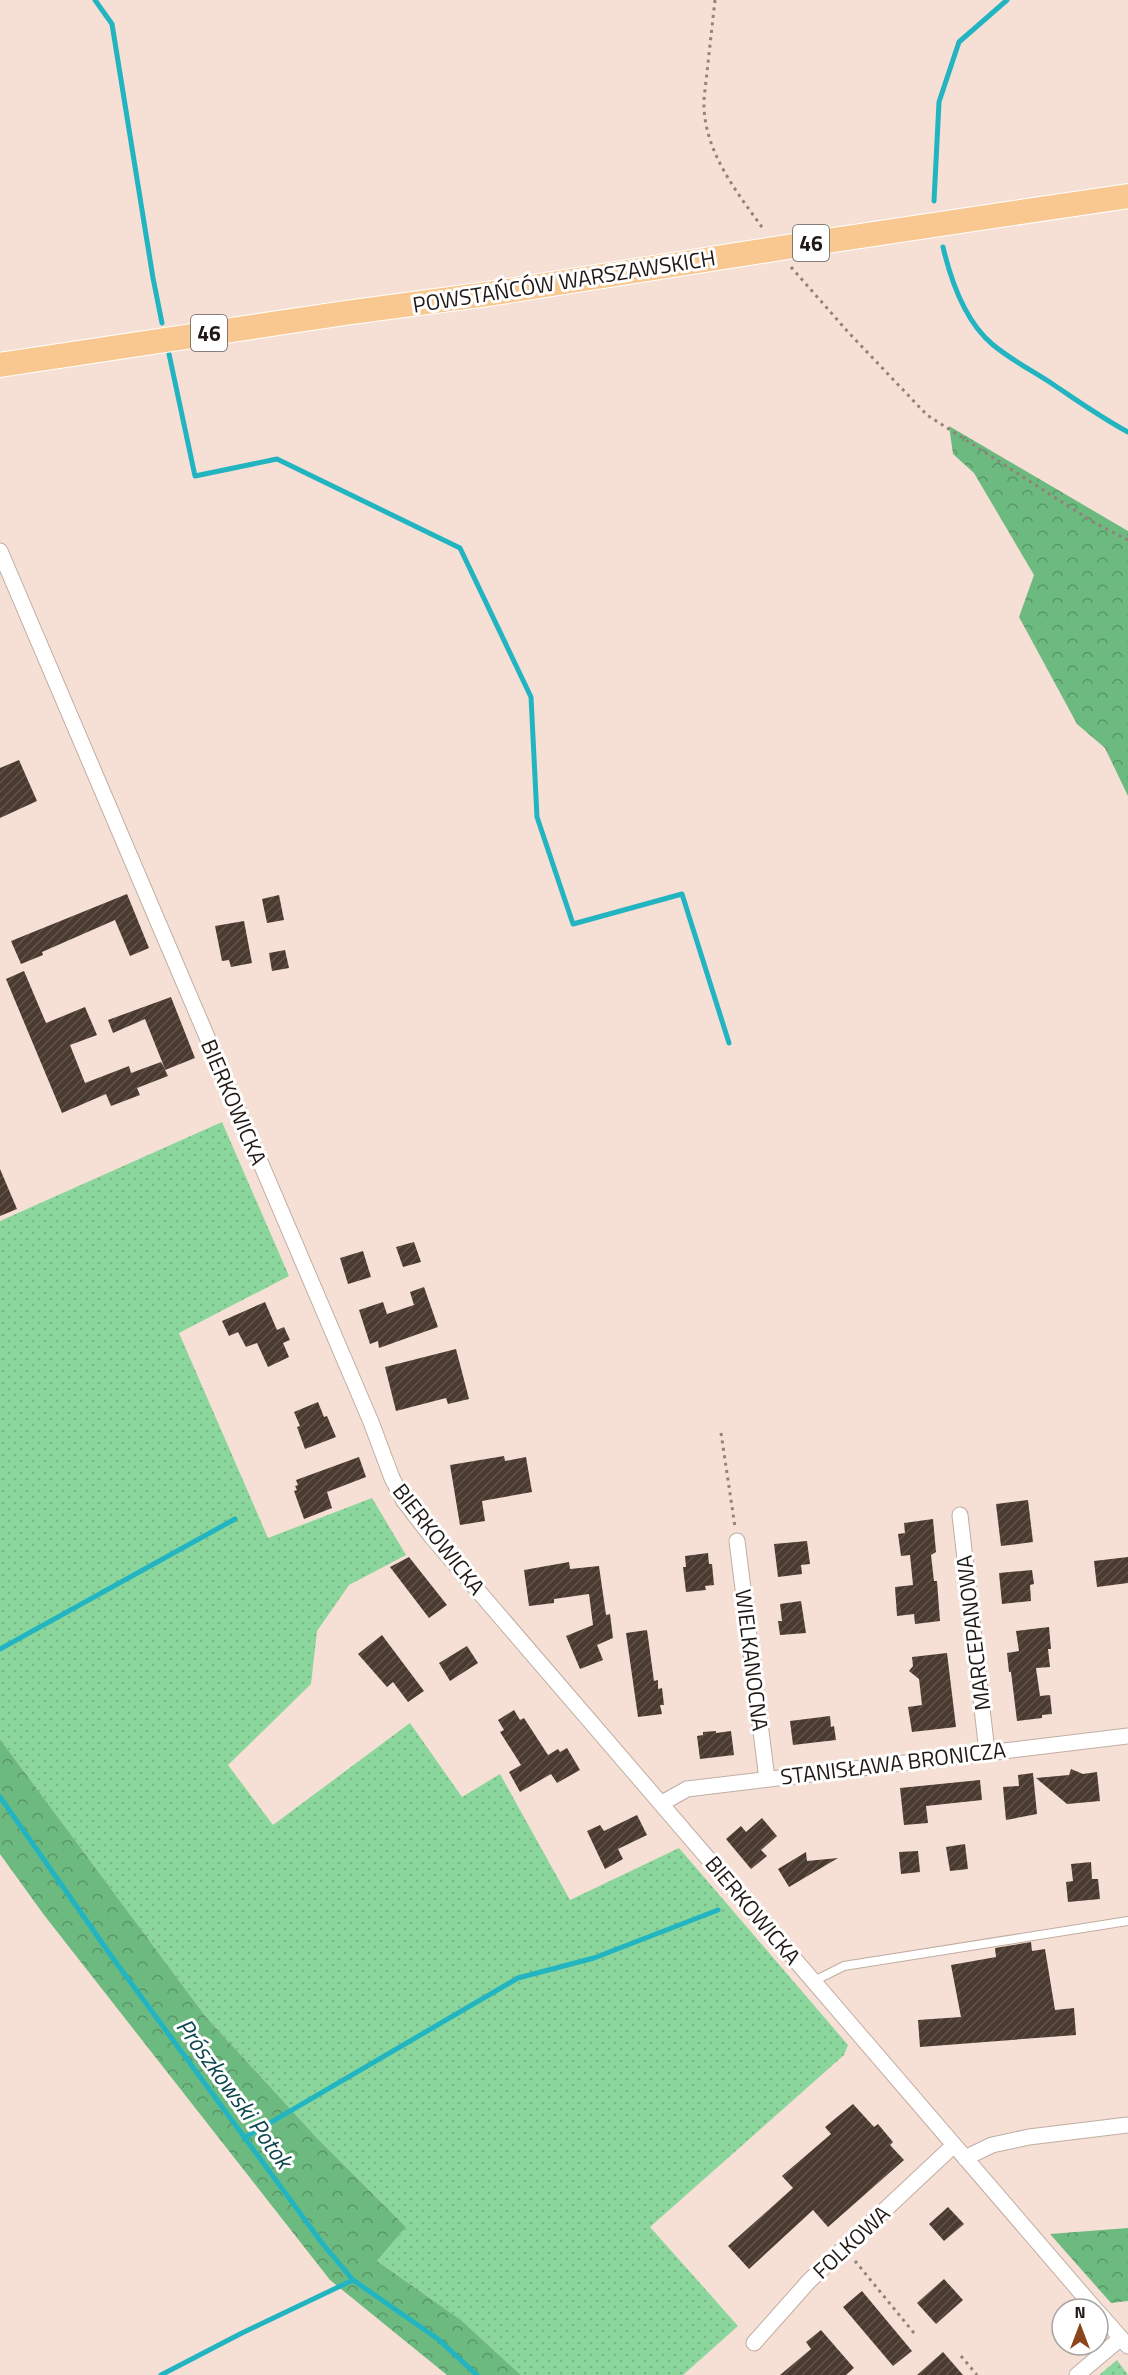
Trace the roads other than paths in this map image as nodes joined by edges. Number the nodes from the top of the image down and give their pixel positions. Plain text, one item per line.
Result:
1 (1128, 196) edge
2 (0, 365) edge
3 (0, 551) edge
4 (960, 1515) dead end
5 (737, 1541) road end
6 (1128, 1736) edge
7 (987, 1752) junction
8 (766, 1779) junction
9 (662, 1803) junction
10 (1128, 1921) edge
11 (814, 1980) junction
12 (1128, 2125) edge
13 (954, 2145) junction
14 (965, 2158) junction
15 (1086, 2297) edge
16 (1110, 2325) edge
17 (1124, 2342) edge
18 (754, 2343) dead end
19 (1077, 2375) edge

1 - 2 main road, POWSTAŃCÓW WARSZAWSKICH / 46
3 - 9 street, BIERKOWICKA
4 - 7 street, MARCEPANOWA
5 - 8 street, WIELKANOCNA
6 - 7 street, STANISŁAWA BRONICZA
7 - 8 street, STANISŁAWA BRONICZA
8 - 9 street, STANISŁAWA BRONICZA
9 - 11 street, BIERKOWICKA
10 - 11 lane
11 - 13 street, BIERKOWICKA
12 - 14 street
13 - 14 street, BIERKOWICKA
13 - 18 street, FOLKOWA
14 - 15 street, BIERKOWICKA
16 - 17 street, BIERKOWICKA
17 - 19 street

